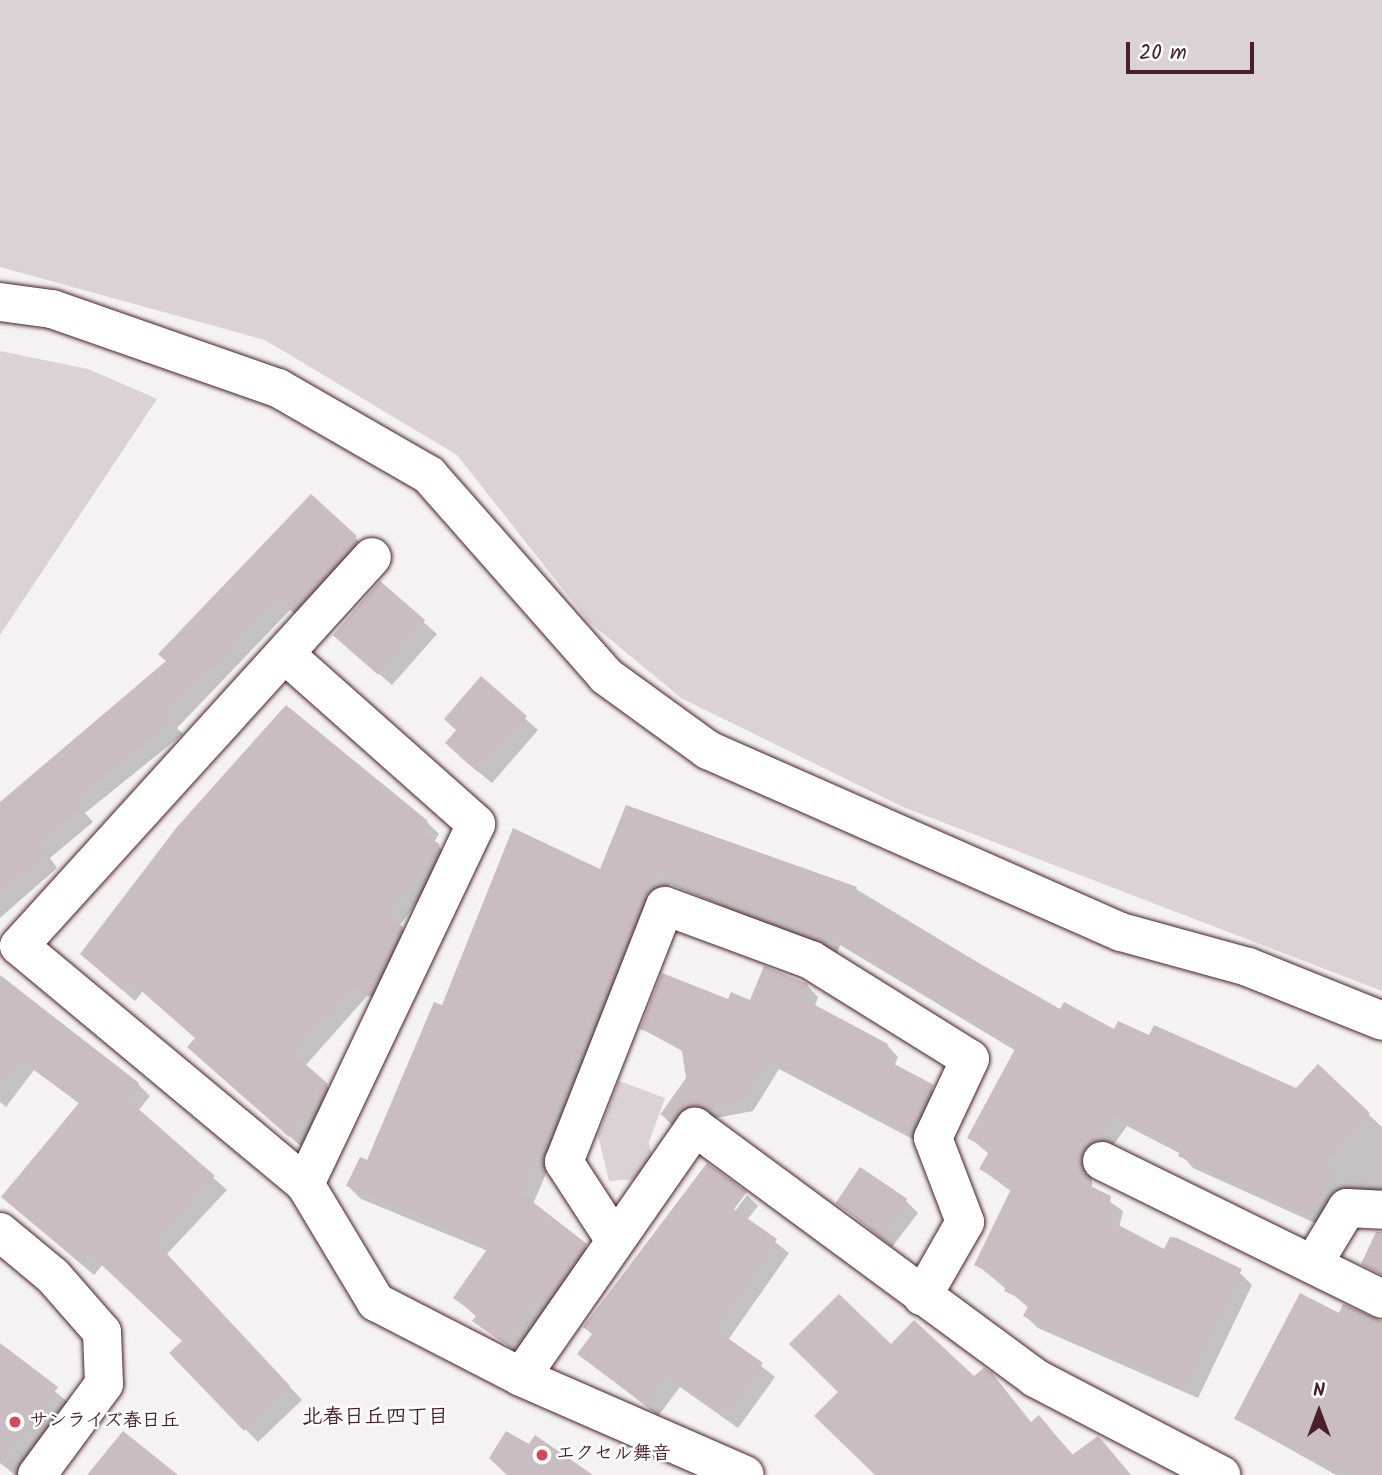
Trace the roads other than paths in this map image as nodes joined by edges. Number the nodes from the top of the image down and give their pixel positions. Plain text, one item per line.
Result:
1 (0, 302) edge
2 (372, 557) dead end
3 (287, 656) junction
4 (1382, 1021) edge
5 (1101, 1161) dead end
6 (306, 1184) junction
7 (1382, 1210) edge
8 (0, 1232) edge
9 (614, 1239) junction
10 (1314, 1261) junction
11 (922, 1297) junction
12 (1382, 1300) edge
13 (521, 1377) junction
14 (37, 1475) edge
15 (745, 1475) edge
16 (1221, 1475) edge

1 - 4 street
2 - 3 street
3 - 6 street
3 - 6 street
5 - 10 street
6 - 13 street
7 - 10 street
8 - 14 street
9 - 11 street
9 - 11 street
9 - 13 street
10 - 12 street
11 - 16 street
13 - 15 street

